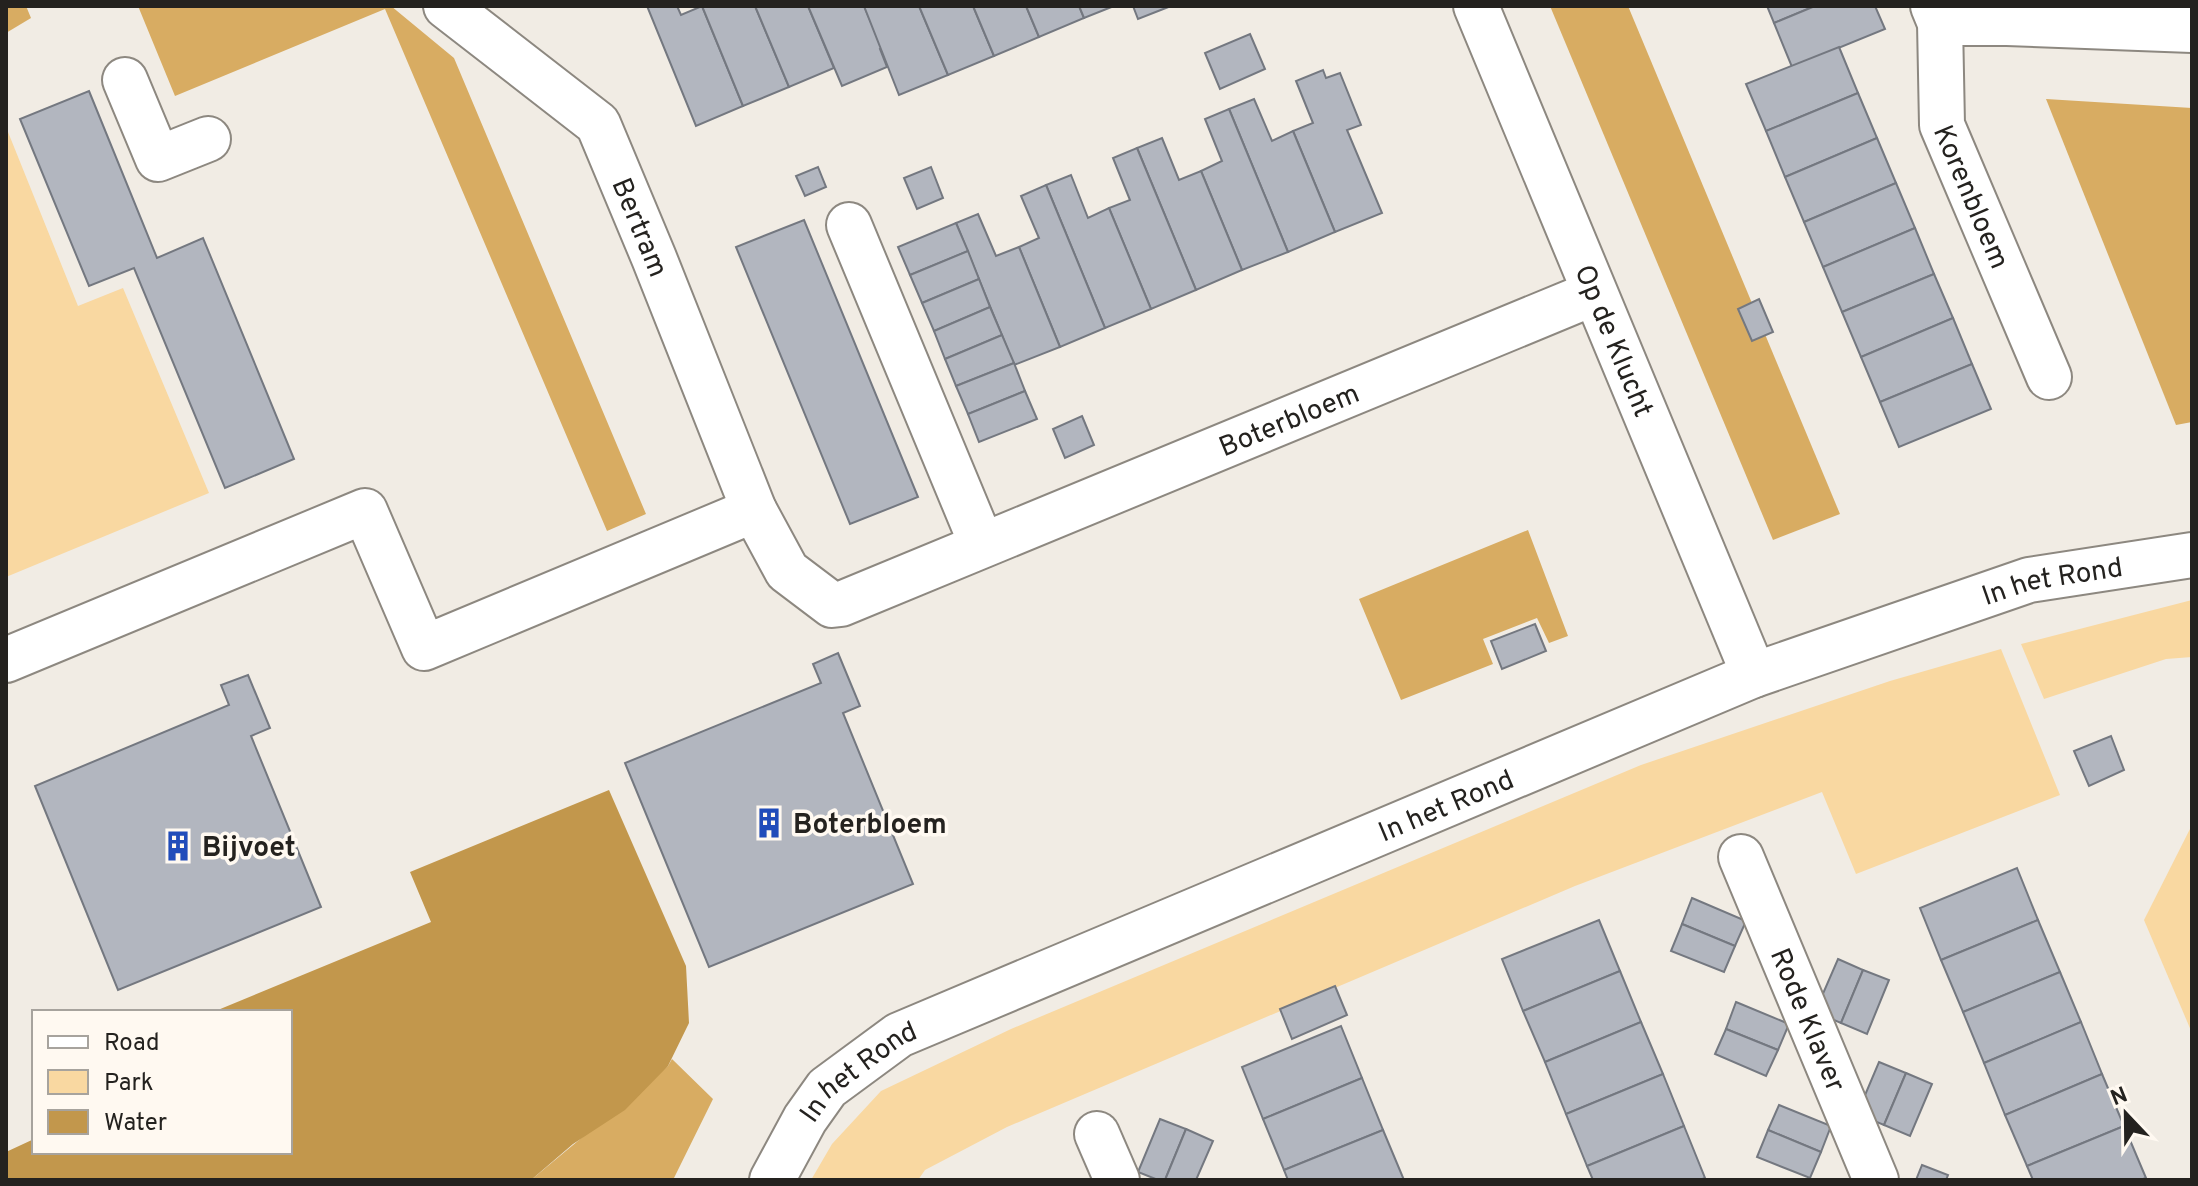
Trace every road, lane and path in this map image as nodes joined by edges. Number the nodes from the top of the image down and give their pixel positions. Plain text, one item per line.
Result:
1 (446, 6) edge
2 (1476, 6) edge
3 (1937, 15) edge
4 (2192, 30) edge
5 (125, 80) dead end
6 (208, 139) dead end
7 (849, 225) dead end
8 (1594, 293) junction
9 (2049, 377) dead end
10 (754, 510) junction
11 (982, 545) junction
12 (2192, 555) edge
13 (6, 660) edge
14 (1754, 675) junction
15 (1741, 857) dead end
16 (1097, 1134) dead end
17 (772, 1180) edge
18 (1117, 1180) edge
19 (1876, 1180) edge

1 - 10 street, Bertram
2 - 8 street, Op de Klucht
3 - 4 street
3 - 9 street, Korenbloem
5 - 6 street
7 - 11 street
8 - 11 street, Boterbloem
8 - 14 street, Op de Klucht
10 - 11 street, Boterbloem
10 - 13 street
12 - 14 street, In het Rond
14 - 17 street, In het Rond
15 - 19 street, Rode Klaver
16 - 18 street

